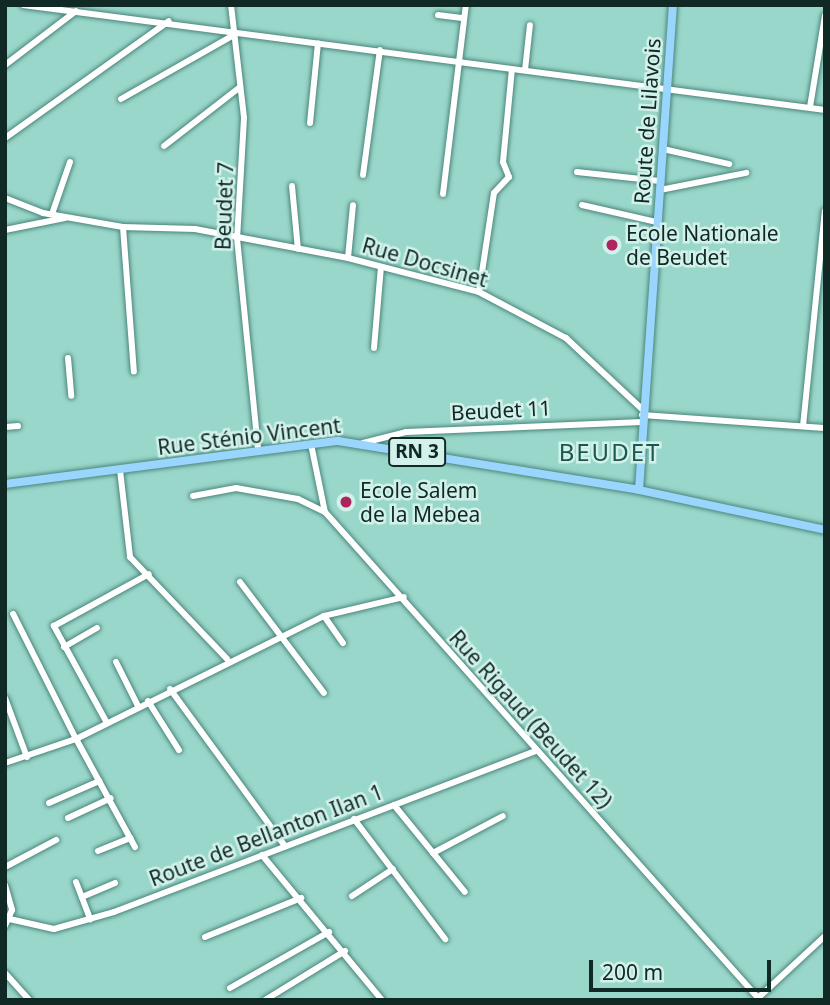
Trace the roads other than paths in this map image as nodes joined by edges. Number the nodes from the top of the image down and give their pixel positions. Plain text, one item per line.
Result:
1 (23, 5) edge
2 (231, 5) edge
3 (466, 5) edge
4 (673, 5) edge
5 (37, 6) edge
6 (76, 10) junction
7 (438, 15) dead end
8 (825, 15) edge
9 (464, 19) junction
10 (169, 21) junction
11 (530, 24) dead end
12 (232, 34) junction
13 (318, 43) junction
14 (380, 50) junction
15 (5, 65) edge
16 (459, 65) junction
17 (512, 69) junction
18 (525, 69) junction
19 (240, 87) junction
20 (668, 89) junction
21 (121, 99) dead end
22 (810, 107) junction
23 (825, 110) edge
24 (310, 123) dead end
25 (5, 138) edge
26 (164, 146) dead end
27 (663, 149) junction
28 (69, 162) dead end
29 (729, 164) dead end
30 (578, 172) dead end
31 (746, 173) dead end
32 (363, 176) dead end
33 (292, 186) dead end
34 (660, 186) junction
35 (443, 194) dead end
36 (5, 198) edge
37 (353, 205) dead end
38 (582, 205) dead end
39 (825, 211) edge
40 (52, 214) junction
41 (69, 217) junction
42 (657, 222) junction
43 (123, 228) junction
44 (5, 230) edge
45 (237, 238) junction
46 (298, 249) junction
47 (348, 258) junction
48 (380, 267) junction
49 (479, 292) junction
50 (374, 348) dead end
51 (68, 358) dead end
52 (134, 372) dead end
53 (71, 396) dead end
54 (642, 415) junction
55 (18, 426) dead end
56 (803, 426) junction
57 (5, 427) edge
58 (825, 428) edge
59 (363, 443) junction
60 (311, 444) junction
61 (258, 450) junction
62 (120, 470) junction
63 (5, 484) edge
64 (639, 490) junction
65 (193, 496) dead end
66 (325, 512) junction
67 (825, 530) edge
68 (149, 574) junction
69 (240, 582) dead end
70 (404, 597) junction
71 (13, 614) dead end
72 (324, 616) junction
73 (97, 628) dead end
74 (279, 637) junction
75 (343, 643) dead end
76 (64, 647) junction
77 (227, 659) junction
78 (116, 662) dead end
79 (170, 689) junction
80 (324, 693) dead end
81 (5, 698) edge
82 (148, 701) junction
83 (138, 706) junction
84 (107, 723) junction
85 (76, 739) junction
86 (179, 750) dead end
87 (536, 751) junction
88 (27, 757) junction
89 (5, 763) edge
90 (99, 781) junction
91 (111, 799) junction
92 (49, 803) dead end
93 (394, 805) junction
94 (503, 816) dead end
95 (68, 818) dead end
96 (354, 818) junction
97 (131, 838) junction
98 (56, 840) dead end
99 (285, 846) junction
100 (135, 847) dead end
101 (98, 851) dead end
102 (433, 853) junction
103 (262, 855) junction
104 (5, 867) edge
105 (393, 869) junction
106 (76, 882) dead end
107 (115, 883) dead end
108 (5, 885) edge
109 (465, 892) dead end
110 (352, 896) dead end
111 (82, 897) junction
112 (301, 898) junction
113 (8, 918) edge
114 (90, 919) junction
115 (5, 926) edge
116 (329, 932) junction
117 (825, 936) edge
118 (205, 937) dead end
119 (445, 939) dead end
120 (345, 951) junction
121 (5, 973) edge
122 (230, 988) dead end
123 (759, 999) edge
124 (29, 1000) edge
125 (265, 1000) edge
126 (382, 1000) edge

1 - 5 street
2 - 12 street, Beudet 7
3 - 9 street
4 - 20 main road, Route de Lilavois
5 - 6 street
6 - 10 street
6 - 15 street
7 - 9 street
8 - 22 street
9 - 16 street
10 - 12 street
10 - 25 street
11 - 18 street
12 - 13 street
12 - 19 street, Beudet 7
12 - 21 street
13 - 14 street
13 - 24 street
14 - 16 street
14 - 32 street
16 - 17 street
16 - 35 street
17 - 18 street
17 - 49 street
18 - 20 street
19 - 26 street
19 - 45 street, Beudet 7
20 - 22 street
20 - 27 main road, Route de Lilavois
22 - 23 street
27 - 29 street
27 - 34 main road, Route de Lilavois
28 - 40 street
30 - 34 street
31 - 34 street
33 - 46 street
34 - 42 main road, Route de Lilavois
36 - 40 street, Rue Docsinet
37 - 47 street
38 - 42 street
39 - 56 street
40 - 41 street, Rue Docsinet
41 - 43 street, Rue Docsinet
41 - 44 street
42 - 54 main road, Route de Lilavois
43 - 45 street, Rue Docsinet
43 - 52 street
45 - 46 street, Rue Docsinet
45 - 61 street, Beudet 7
46 - 47 street, Rue Docsinet
47 - 48 street, Rue Docsinet
48 - 49 street, Rue Docsinet
48 - 50 street
49 - 54 street, Rue Docsinet
51 - 53 street
54 - 56 street, Beudet 11
54 - 59 street, Beudet 11
54 - 64 main road, Route de Lilavois
55 - 57 street
56 - 58 street, Beudet 11
59 - 60 main road, Rue Sténio Vincent / RN 3
59 - 64 main road, Rue Sténio Vincent / RN 3
60 - 61 main road, Rue Sténio Vincent / RN 3
60 - 66 street
61 - 62 main road, Rue Sténio Vincent / RN 3
62 - 63 main road, Rue Sténio Vincent / RN 3
62 - 68 street
64 - 67 main road, Rue Sténio Vincent / RN 3
65 - 66 street
66 - 70 street, Rue Rigaud (Beudet 12)
68 - 76 street
68 - 77 street
69 - 74 street
70 - 72 street
70 - 87 street, Rue Rigaud (Beudet 12)
71 - 85 street
72 - 74 street
72 - 75 street
73 - 76 street
74 - 77 street
74 - 80 street
76 - 84 street
77 - 79 street
78 - 83 street
79 - 82 street
79 - 99 street
81 - 88 street
82 - 83 street
82 - 86 street
83 - 84 street
84 - 85 street
85 - 88 street
85 - 90 street
87 - 93 street, Route de Bellanton Ilan 1
87 - 123 street, Rue Rigaud (Beudet 12)
88 - 89 street
90 - 91 street
90 - 92 street
91 - 95 street
91 - 97 street
93 - 96 street, Route de Bellanton Ilan 1
93 - 102 street
94 - 102 street
96 - 99 street, Route de Bellanton Ilan 1
96 - 105 street
97 - 100 street
97 - 101 street
98 - 104 street
99 - 103 street, Route de Bellanton Ilan 1
102 - 109 street
103 - 112 street
103 - 114 street, Route de Bellanton Ilan 1
105 - 110 street
105 - 119 street
106 - 111 street
107 - 111 street
108 - 113 street
111 - 114 street
112 - 116 street
112 - 118 street
113 - 114 street, Route de Bellanton Ilan 1
113 - 115 street
116 - 120 street
116 - 122 street
117 - 123 street
120 - 125 street
120 - 126 street
121 - 124 street

